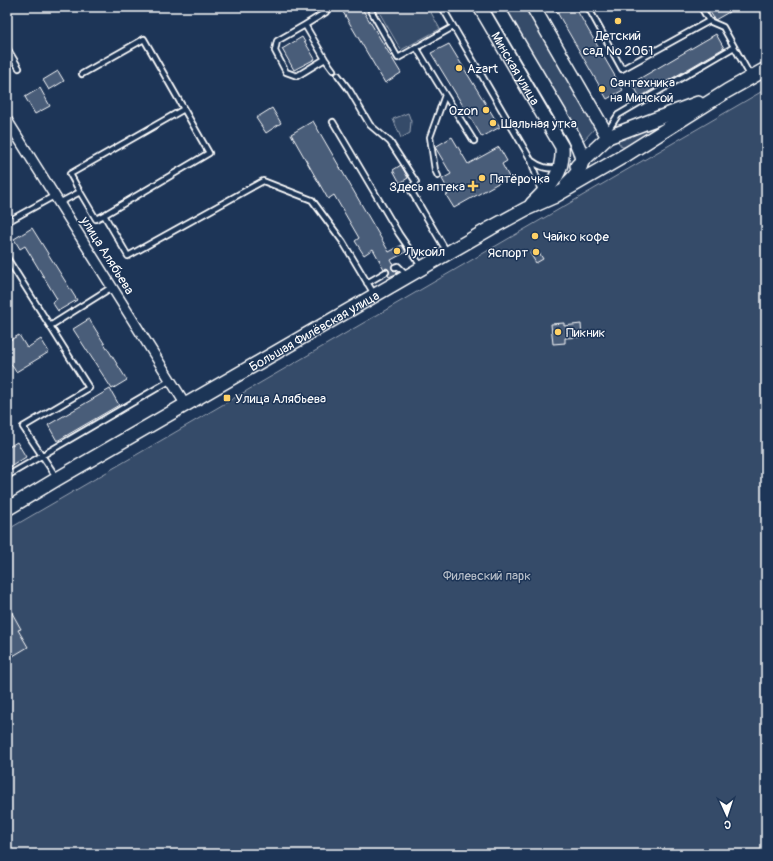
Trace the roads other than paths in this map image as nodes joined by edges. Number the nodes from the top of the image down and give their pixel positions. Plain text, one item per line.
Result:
1 (328, 7) edge
2 (369, 7) edge
3 (442, 7) edge
4 (480, 7) edge
5 (497, 7) edge
6 (533, 7) edge
7 (588, 7) edge
8 (701, 7) edge
9 (709, 21) junction
10 (305, 25) junction
11 (453, 27) junction
12 (416, 47) junction
13 (734, 47) junction
14 (7, 48) edge
15 (325, 59) junction
16 (19, 68) dead end
17 (766, 69) edge
18 (333, 70) dead end
19 (82, 74) dead end
20 (338, 75) dead end
21 (752, 77) junction
22 (727, 91) junction
23 (445, 95) junction
24 (184, 109) junction
25 (7, 120) edge
26 (333, 122) dead end
27 (574, 136) junction
28 (605, 139) junction
29 (474, 142) dead end
30 (562, 147) junction
31 (624, 156) junction
32 (531, 160) junction
33 (582, 161) junction
34 (560, 168) junction
35 (438, 176) dead end
36 (554, 181) junction
37 (80, 192) junction
38 (547, 196) junction
39 (57, 199) junction
40 (104, 215) junction
41 (7, 222) edge
42 (448, 253) junction
43 (7, 258) edge
44 (395, 267) dead end
45 (422, 268) junction
46 (386, 272) dead end
47 (408, 276) junction
48 (367, 283) junction
49 (112, 287) junction
50 (374, 295) junction
51 (50, 326) junction
52 (171, 380) junction
53 (186, 405) junction
54 (42, 456) junction
55 (7, 476) edge
56 (57, 479) junction
57 (7, 510) edge

1 - 10 lane
2 - 12 lane
3 - 11 lane
4 - 30 main road, Минская улица
5 - 27 main road, Минская улица
6 - 28 main road
7 - 9 lane
8 - 9 lane
9 - 13 lane
10 - 15 lane
10 - 15 lane
11 - 12 lane
11 - 32 lane
12 - 23 lane
13 - 21 lane
13 - 28 lane
14 - 16 lane
15 - 18 lane
17 - 21 main road, Большая Филёвская улица
19 - 24 lane
20 - 42 lane
21 - 22 main road, Большая Филёвская улица
22 - 28 main road, Большая Филёвская улица
22 - 31 main road, Большая Филёвская улица
23 - 29 lane
23 - 35 lane
24 - 37 lane
24 - 40 lane
25 - 39 street, улица Алябьева
26 - 45 lane
27 - 28 main road
27 - 33 main road, Минская улица
28 - 33 main road, Большая Филёвская улица
30 - 33 main road
30 - 34 main road
31 - 33 main road, Большая Филёвская улица
31 - 38 main road, Большая Филёвская улица
32 - 34 lane
32 - 38 lane
33 - 36 main road, Большая Филёвская улица
33 - 38 main road
34 - 36 main road
36 - 38 main road
37 - 39 lane
37 - 40 lane
38 - 42 main road, Большая Филёвская улица
39 - 41 lane
39 - 49 street, улица Алябьева
40 - 48 lane
42 - 45 main road, Большая Филёвская улица
43 - 51 lane
44 - 47 lane
45 - 47 main road, Большая Филёвская улица
46 - 48 lane
47 - 50 main road, Большая Филёвская улица
48 - 50 lane
49 - 51 lane
49 - 52 street, улица Алябьева
50 - 53 main road, Большая Филёвская улица
51 - 54 lane
52 - 53 street, улица Алябьева
52 - 54 lane
53 - 56 main road, Большая Филёвская улица
54 - 55 lane
54 - 56 lane
56 - 57 main road, Большая Филёвская улица

